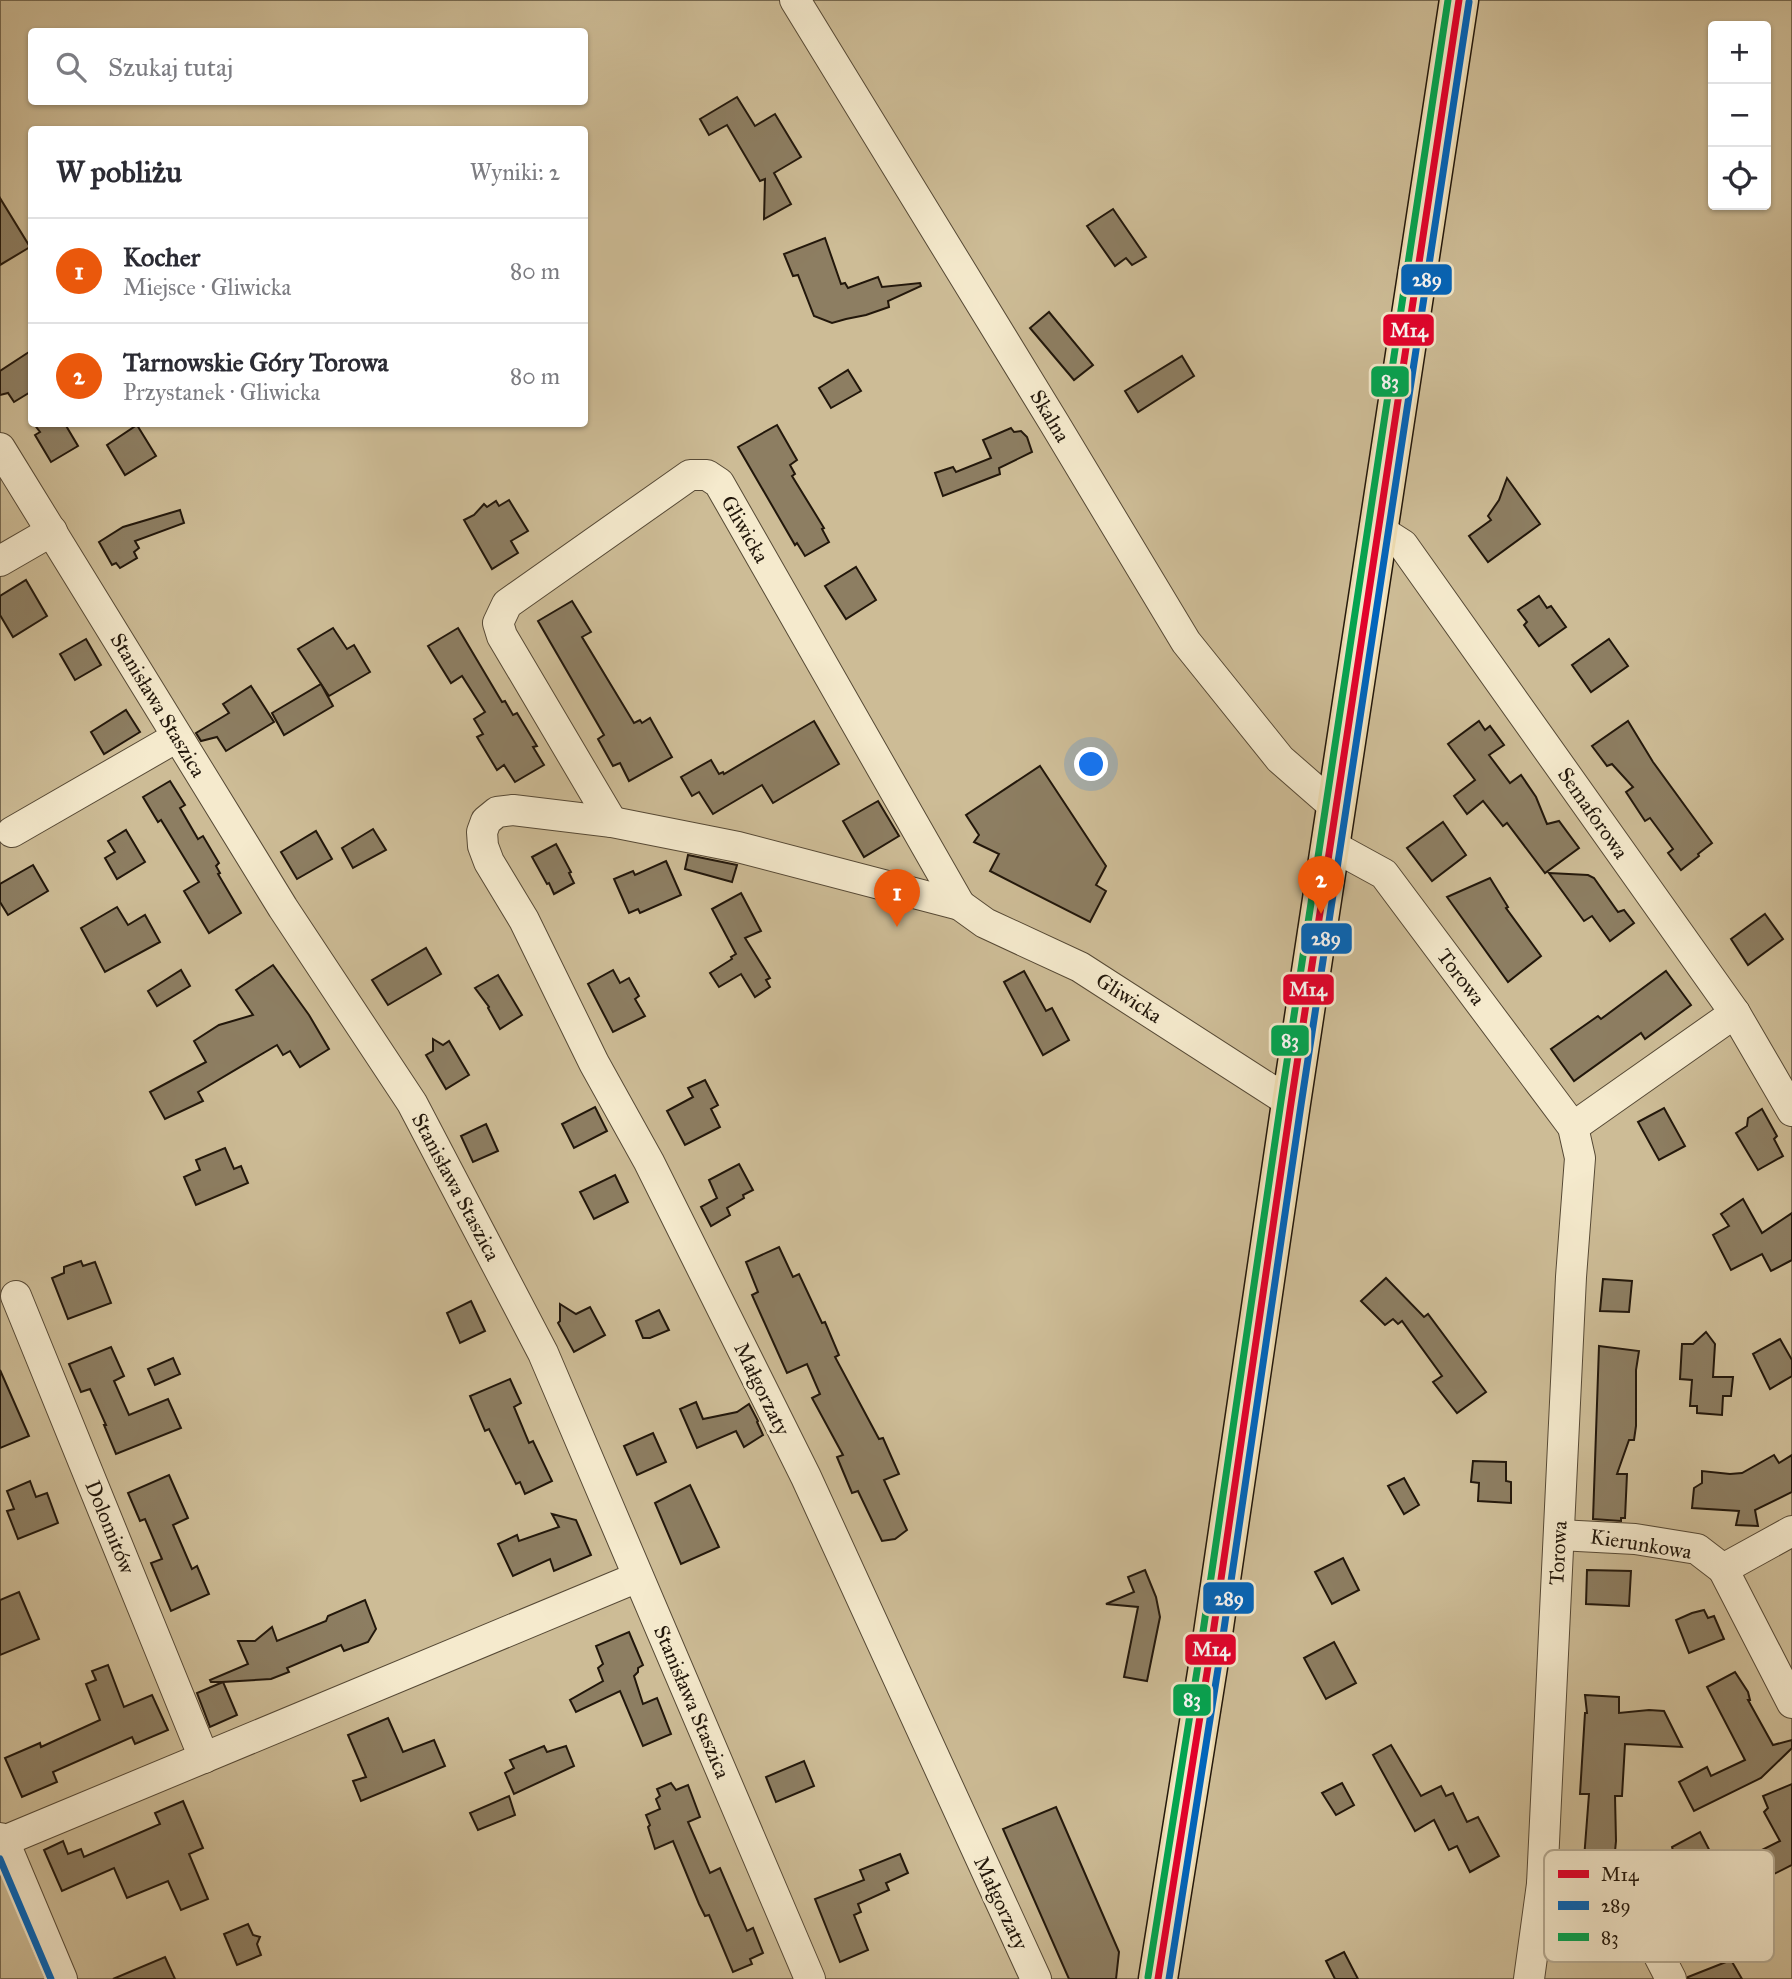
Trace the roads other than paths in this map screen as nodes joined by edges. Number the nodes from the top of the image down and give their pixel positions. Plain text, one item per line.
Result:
1 (795, 0) edge
2 (1459, 0) edge
3 (0, 448) edge
4 (1378, 529) junction
5 (52, 531) junction
6 (0, 561) edge
7 (177, 737) junction
8 (1336, 808) junction
9 (497, 812) joint
10 (612, 822) junction
11 (12, 832) dead end
12 (1331, 845) junction
13 (960, 905) junction
14 (1735, 1013) junction
15 (1291, 1103) junction
16 (1792, 1111) edge
17 (1573, 1127) junction
18 (16, 1296) dead end
19 (1792, 1531) edge
20 (1559, 1535) junction
21 (1723, 1569) junction
22 (638, 1577) junction
23 (1792, 1703) edge
24 (204, 1758) junction
25 (2, 1840) edge
26 (1542, 1884) joint
27 (1662, 1962) edge
28 (62, 1979) edge
29 (810, 1979) edge
30 (1036, 1979) edge
31 (1158, 1979) edge
32 (1529, 1979) edge
33 (1671, 1979) edge

1 - 8 street, Skalna
2 - 4 main road
3 - 5 street, Stanisława Staszica
4 - 8 main road
4 - 14 street, Semaforowa
5 - 6 street
5 - 7 street, Stanisława Staszica
7 - 11 street
7 - 22 street, Stanisława Staszica
8 - 12 main road
9 - 10 street, Gliwicka
9 - 30 street, Małgorzaty
10 - 13 street, Gliwicka
10 - 13 street, Gliwicka
12 - 15 main road
12 - 17 street, Torowa
13 - 15 street, Gliwicka
14 - 16 street, Semaforowa
14 - 17 street
15 - 31 main road
17 - 20 street, Torowa
18 - 24 street, Dolomitów
19 - 21 street
20 - 21 street, Kierunkowa
20 - 26 street, Torowa
21 - 23 street
22 - 24 street
22 - 29 street, Stanisława Staszica
24 - 25 street
25 - 28 street
26 - 32 street, Torowa
27 - 33 street

